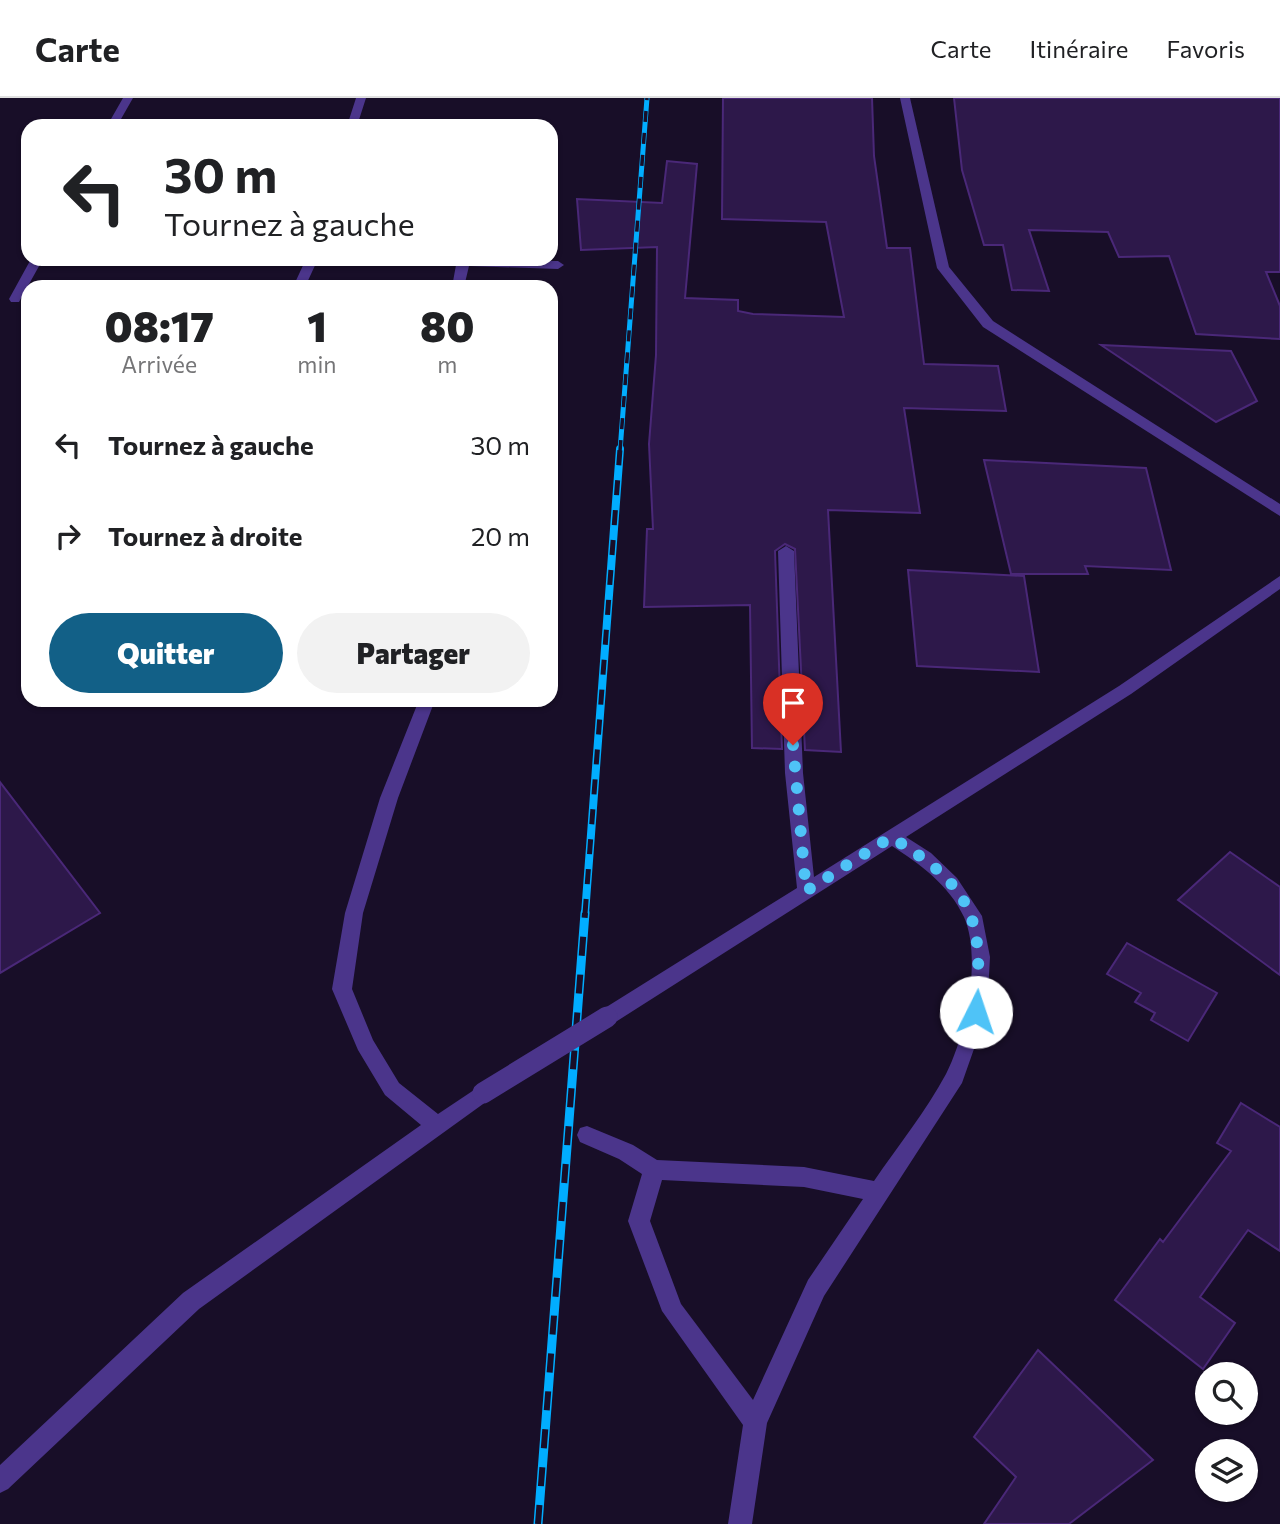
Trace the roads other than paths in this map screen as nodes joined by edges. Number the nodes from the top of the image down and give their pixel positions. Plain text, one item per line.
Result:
1 (128, 98) edge
2 (361, 98) edge
3 (905, 98) edge
4 (116, 119) edge
5 (354, 119) edge
6 (21, 288) edge
7 (15, 299) dead end
8 (1280, 511) edge
9 (786, 551) dead end
10 (1280, 581) edge
11 (425, 707) edge
12 (891, 837) junction
13 (806, 891) junction
14 (435, 1124) junction
15 (587, 1136) dead end
16 (654, 1170) junction
17 (877, 1192) junction
18 (755, 1422) junction
19 (0, 1481) edge
20 (740, 1524) edge

1 - 4 street
2 - 5 street
3 - 8 street
6 - 7 street
9 - 13 street
10 - 12 street
11 - 14 street
12 - 13 street
12 - 17 street
13 - 14 street, bridge
14 - 19 street
15 - 16 street
16 - 17 street
16 - 18 street
17 - 18 street
18 - 20 street

